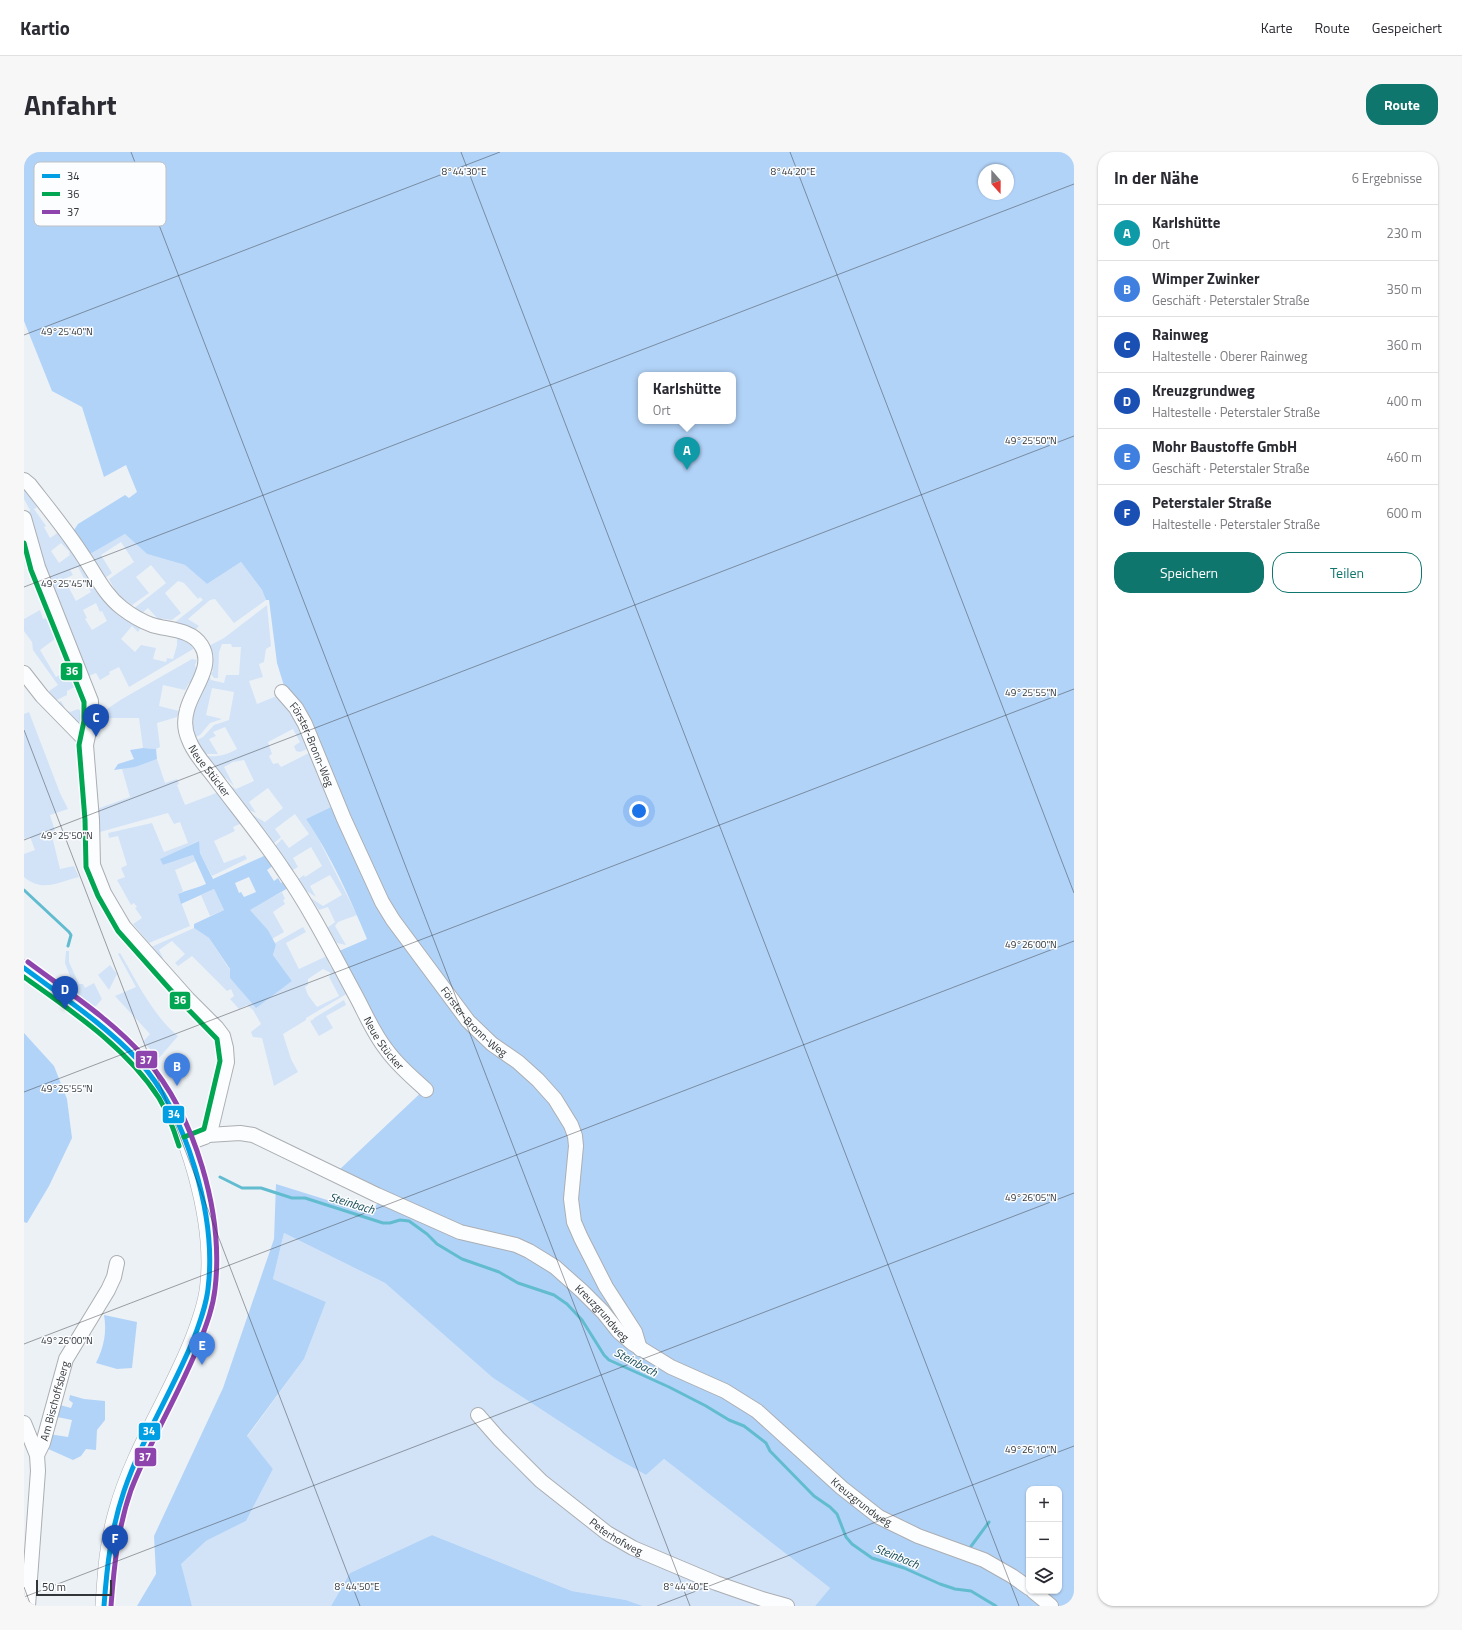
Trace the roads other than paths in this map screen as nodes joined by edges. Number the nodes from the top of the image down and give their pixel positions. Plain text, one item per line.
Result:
1 (24, 480) edge
2 (24, 518) edge
3 (24, 673) edge
4 (282, 692) dead end
5 (86, 741) junction
6 (24, 968) edge
7 (426, 1090) dead end
8 (208, 1136) junction
9 (186, 1144) junction
10 (117, 1264) dead end
11 (640, 1349) junction
12 (478, 1415) dead end
13 (24, 1423) edge
14 (37, 1455) junction
15 (1026, 1586) edge
16 (1036, 1594) edge
17 (28, 1606) edge
18 (104, 1606) edge
19 (787, 1606) edge
20 (1051, 1606) edge

1 - 7 street, Neue Stücker
2 - 5 street
3 - 5 street
4 - 11 street, Förster-Bronn-Weg
5 - 8 street
6 - 9 main road
8 - 9 street, Kreuzgrundweg
8 - 11 street, Kreuzgrundweg
9 - 18 main road
10 - 14 street, Am Bischoffsberg
11 - 15 street, Kreuzgrundweg
12 - 19 street, Peterhofweg
13 - 14 street
14 - 17 street
16 - 20 street

